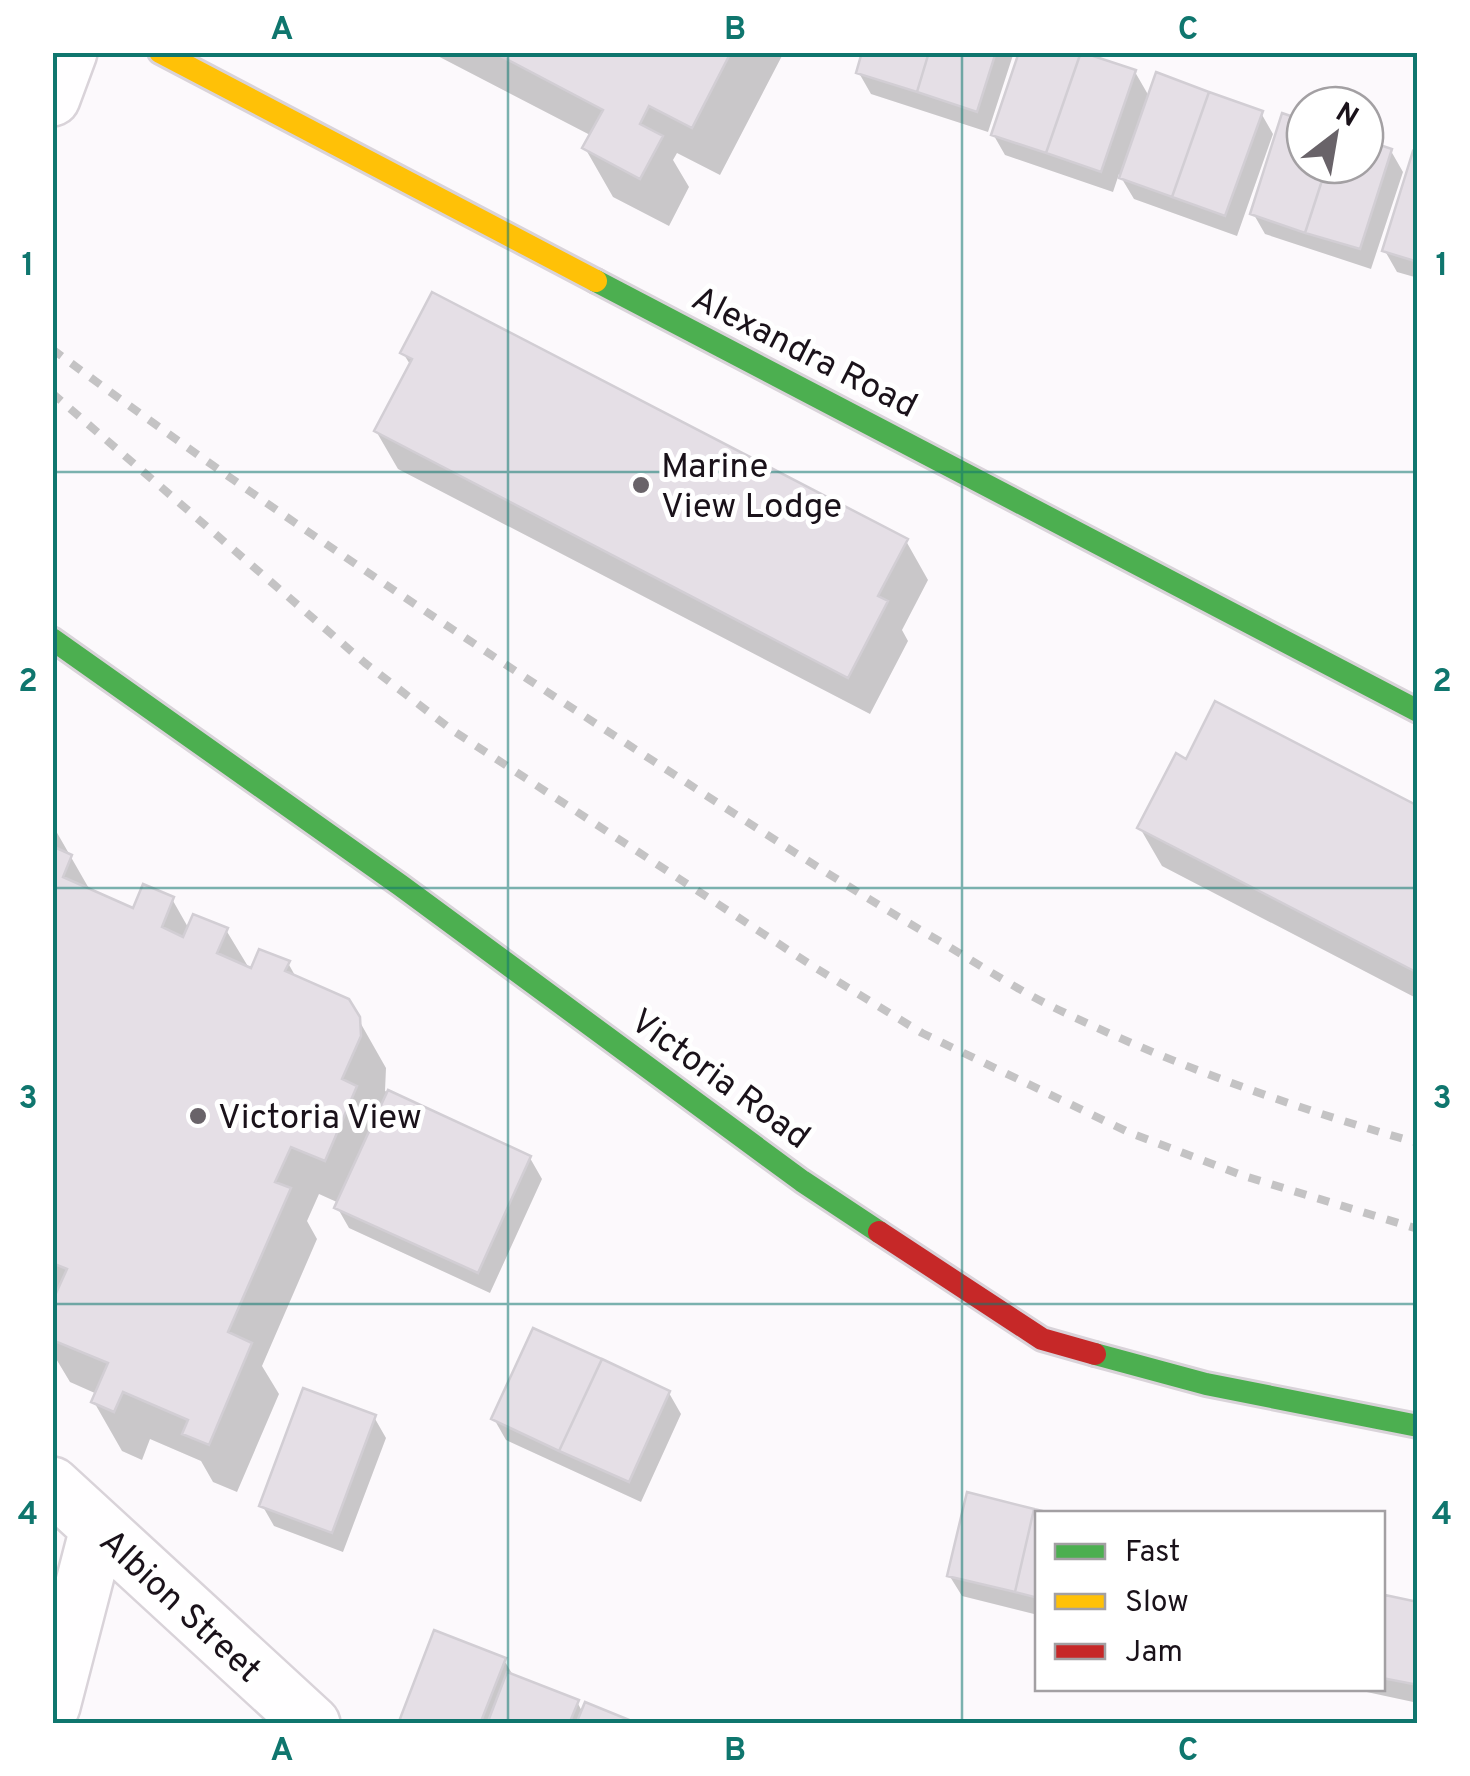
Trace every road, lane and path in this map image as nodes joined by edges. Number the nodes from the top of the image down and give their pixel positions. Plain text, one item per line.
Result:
1 (69, 52) edge
2 (160, 52) edge
3 (52, 98) edge
4 (52, 638) edge
5 (1418, 710) edge
6 (1418, 1426) edge
7 (52, 1485) edge
8 (98, 1528) junction
9 (52, 1706) edge
10 (312, 1724) edge

1 - 3 street
2 - 5 street, Alexandra Road
4 - 6 street, Victoria Road
7 - 8 street, Albion Street
8 - 9 street
8 - 10 street, Albion Street

